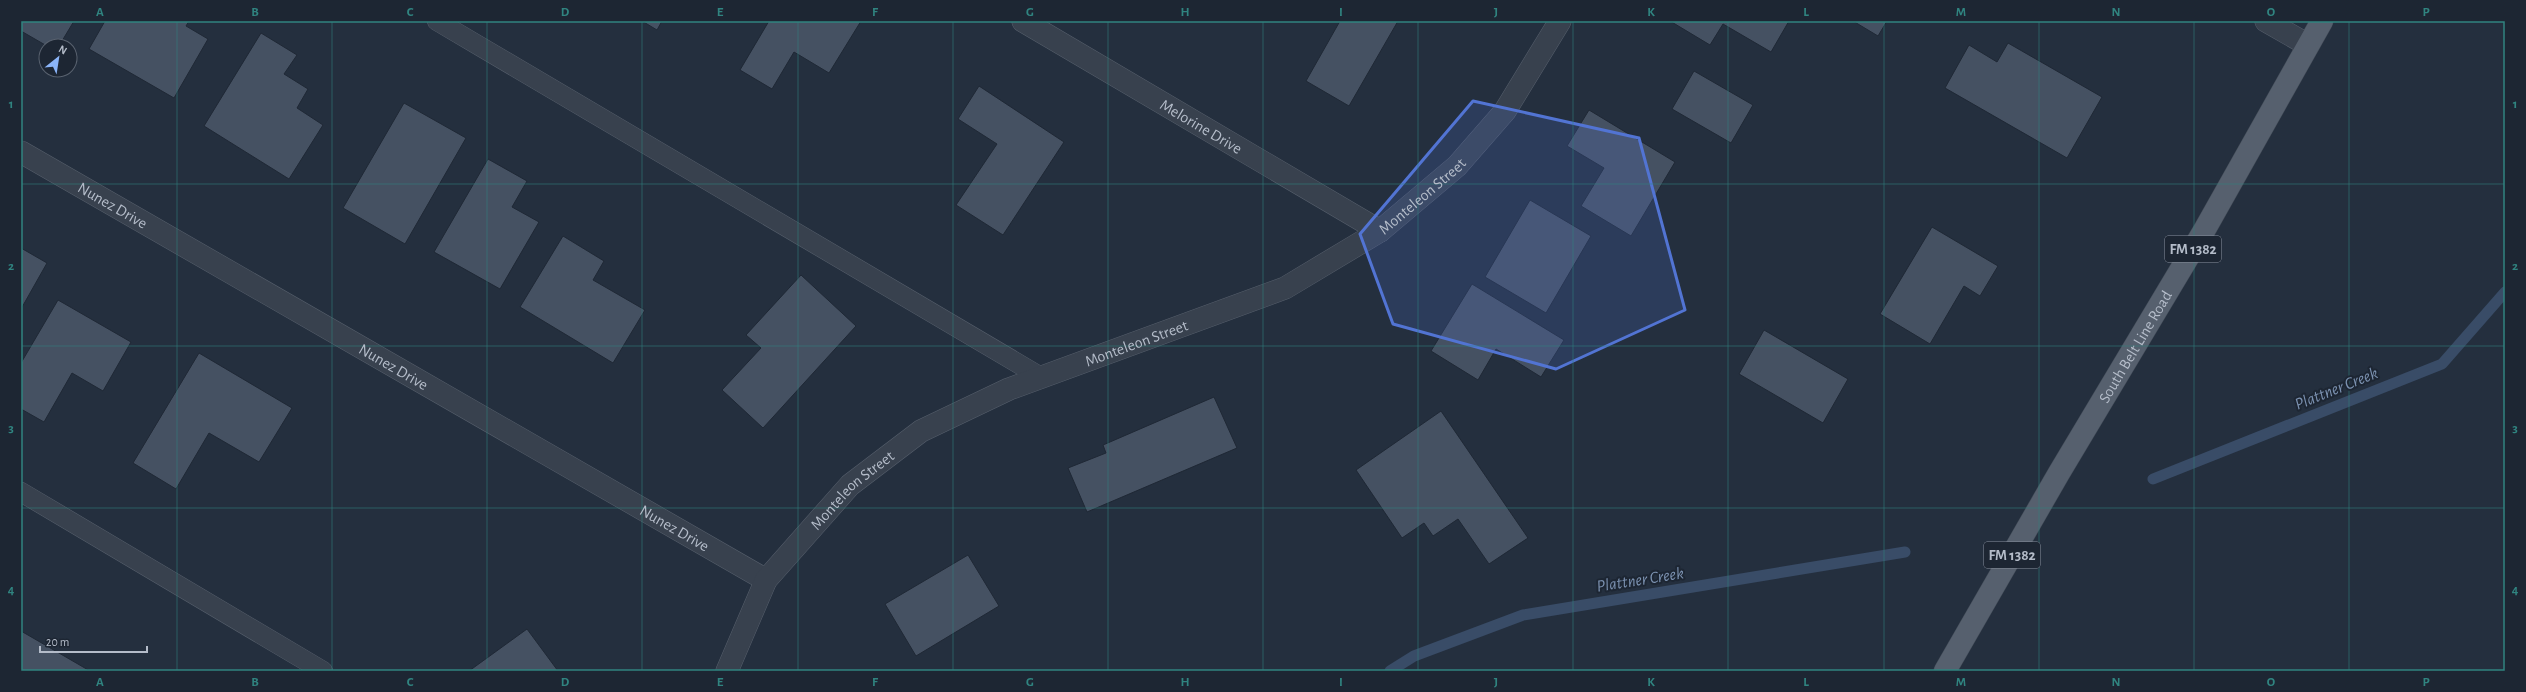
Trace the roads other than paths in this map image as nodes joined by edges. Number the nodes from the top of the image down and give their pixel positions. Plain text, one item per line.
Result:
1 (437, 21) edge
2 (1023, 21) edge
3 (1560, 21) edge
4 (2266, 21) edge
5 (2322, 21) edge
6 (2308, 45) junction
7 (21, 152) edge
8 (1380, 231) junction
9 (1041, 377) junction
10 (21, 492) edge
11 (766, 580) junction
12 (324, 671) edge
13 (727, 671) edge
14 (1945, 671) edge

1 - 9 lane
2 - 8 street, Melorine Drive
3 - 8 street, Monteleon Street
4 - 6 street
5 - 6 main road, South Belt Line Road / FM 1382
6 - 14 main road, South Belt Line Road / FM 1382
7 - 11 street, Nunez Drive
8 - 9 street, Monteleon Street
9 - 11 street, Monteleon Street
10 - 12 lane
11 - 13 street, Monteleon Street

